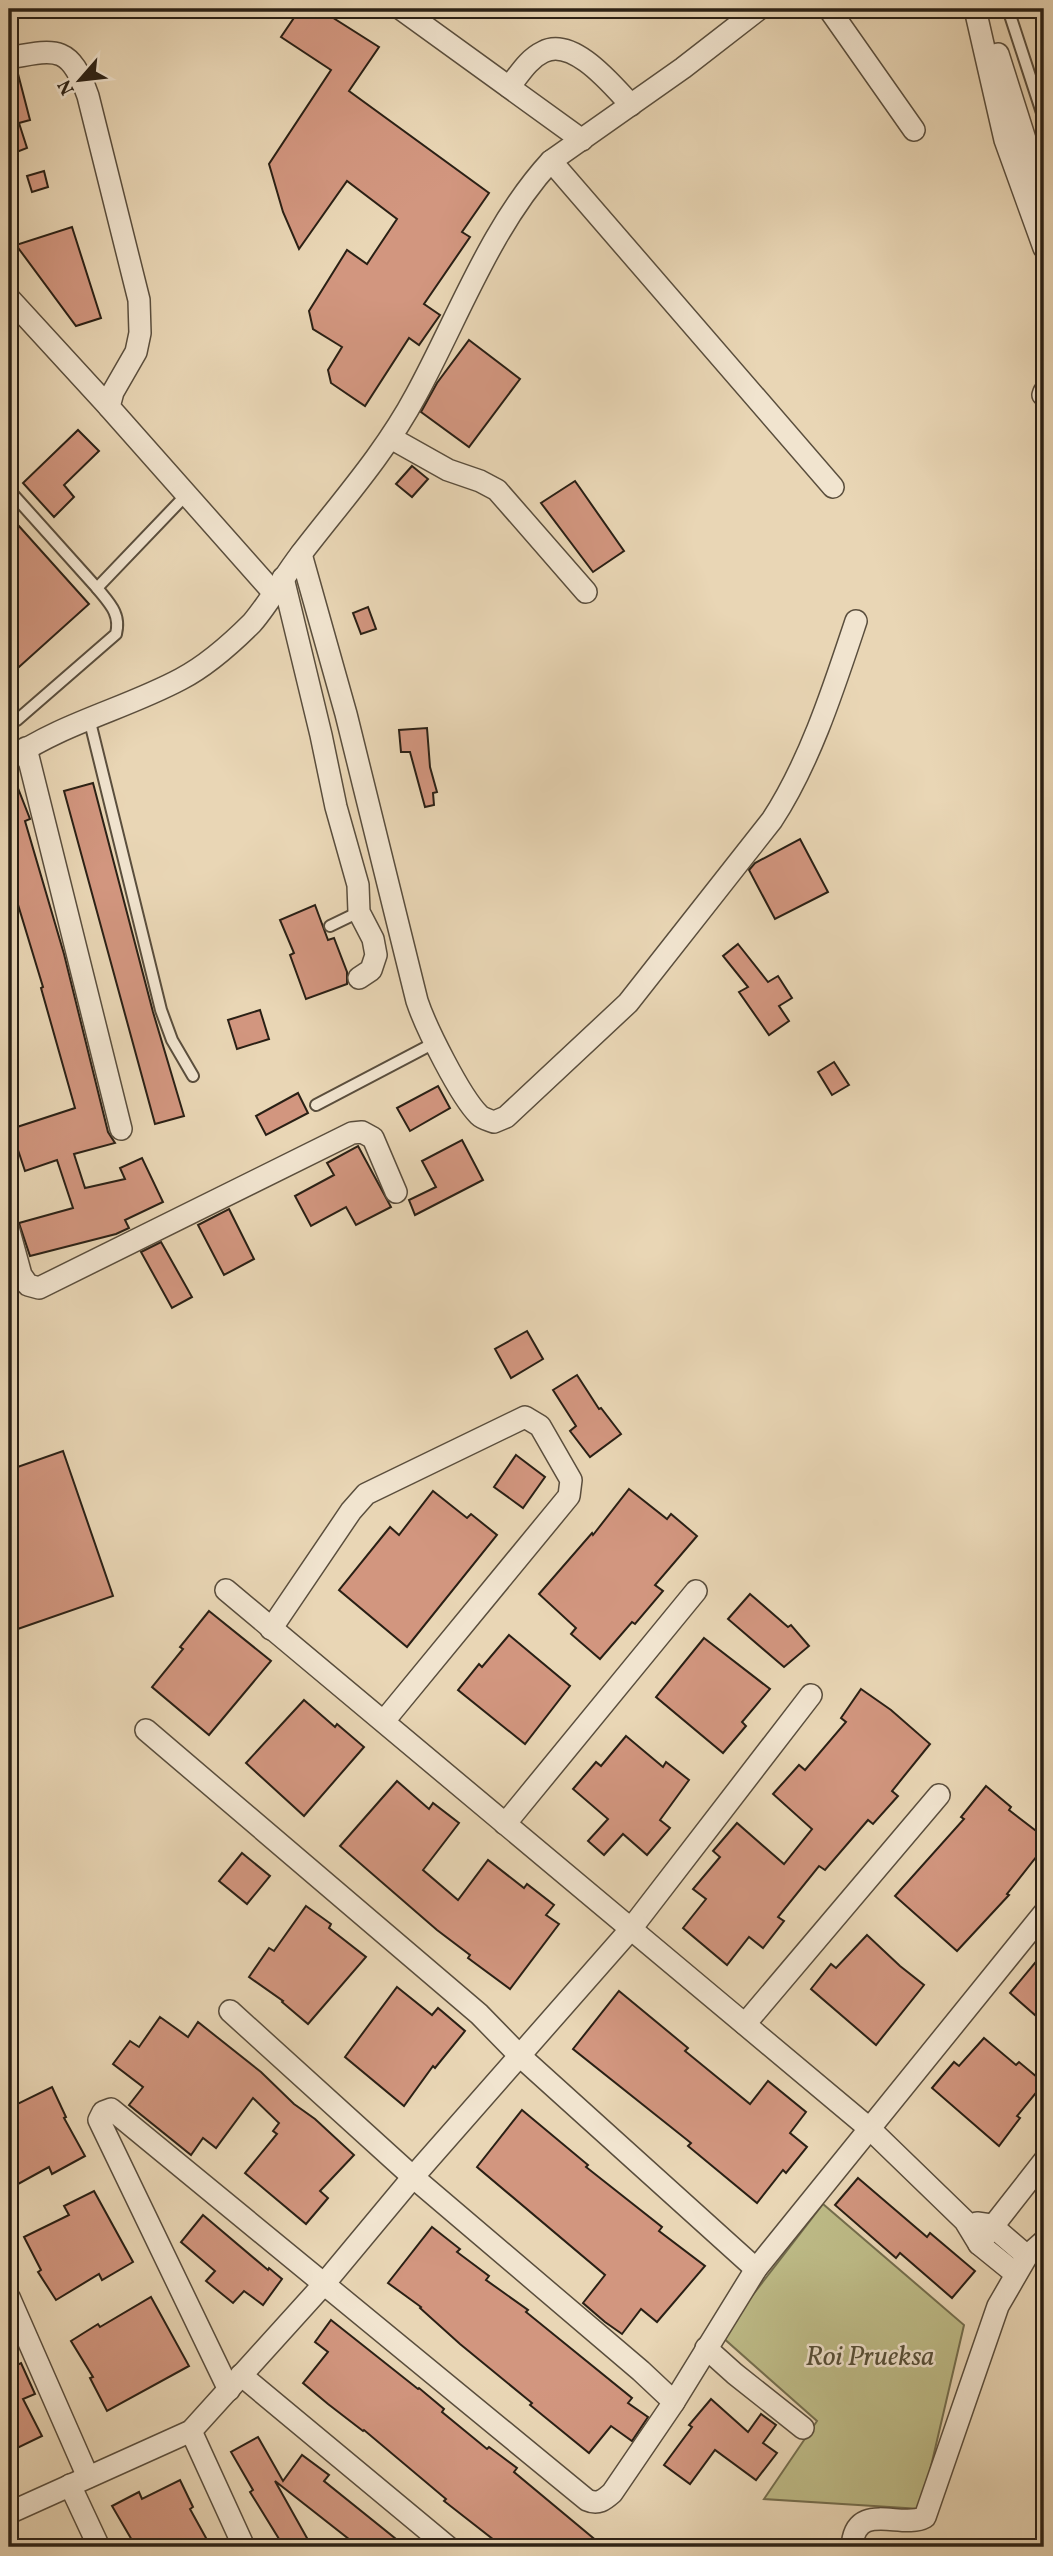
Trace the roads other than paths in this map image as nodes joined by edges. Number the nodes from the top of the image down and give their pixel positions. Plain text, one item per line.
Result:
1 (401, 9) edge
2 (759, 9) edge
3 (829, 9) edge
4 (975, 9) edge
5 (988, 9) edge
6 (1008, 9) edge
7 (9, 58) edge
8 (509, 88) junction
9 (631, 105) junction
10 (1044, 119) edge
11 (914, 130) dead end
12 (582, 140) junction
13 (551, 162) junction
14 (1044, 199) edge
15 (1044, 248) edge
16 (9, 298) edge
17 (109, 407) junction
18 (391, 438) junction
19 (833, 486) dead end
20 (9, 490) edge
21 (187, 495) junction
22 (301, 554) junction
23 (278, 585) junction
24 (97, 588) junction
25 (586, 592) dead end
26 (856, 621) dead end
27 (89, 718) junction
28 (9, 723) edge
29 (17, 754) edge
30 (359, 912) junction
31 (330, 926) dead end
32 (359, 978) dead end
33 (436, 1042) junction
34 (193, 1076) dead end
35 (316, 1105) dead end
36 (121, 1129) dead end
37 (396, 1192) dead end
38 (9, 1231) edge
39 (226, 1590) dead end
40 (696, 1591) dead end
41 (271, 1629) junction
42 (811, 1695) dead end
43 (384, 1721) junction
44 (146, 1730) dead end
45 (939, 1795) dead end
46 (505, 1824) junction
47 (1044, 1913) edge
48 (630, 1930) junction
49 (230, 2011) dead end
50 (745, 2024) junction
51 (520, 2056) junction
52 (870, 2130) junction
53 (1044, 2161) edge
54 (413, 2177) junction
55 (965, 2221) junction
56 (992, 2225) junction
57 (1044, 2241) edge
58 (979, 2244) junction
59 (1022, 2265) junction
60 (756, 2269) junction
61 (324, 2284) junction
62 (9, 2297) edge
63 (706, 2348) junction
64 (235, 2382) junction
65 (674, 2402) junction
66 (803, 2428) dead end
67 (191, 2431) junction
68 (79, 2481) junction
69 (9, 2513) edge
70 (99, 2547) edge
71 (244, 2547) edge
72 (448, 2547) edge
73 (852, 2547) edge

1 - 8 street
2 - 9 street
3 - 11 street
4 - 15 street
5 - 14 street
6 - 10 lane
7 - 17 street
8 - 9 street
8 - 12 street
9 - 12 street
12 - 13 street
13 - 18 street
13 - 19 street
16 - 17 street
17 - 21 street
18 - 22 street
18 - 25 street
20 - 24 lane
21 - 23 street
21 - 24 lane
22 - 23 street
22 - 33 street
23 - 27 street
23 - 30 street
24 - 28 lane
26 - 33 street
27 - 29 street
27 - 34 lane
29 - 36 street
30 - 31 lane
30 - 32 street
33 - 35 lane
37 - 38 street
39 - 41 street
40 - 46 street
41 - 43 street
41 - 43 street
42 - 48 street
43 - 46 street
44 - 51 street
45 - 50 street
46 - 48 street
47 - 52 street
48 - 50 street
48 - 51 street
49 - 54 street
50 - 52 street
51 - 54 street
51 - 60 street
52 - 55 street
52 - 60 street
53 - 56 street
54 - 61 street
54 - 65 street
55 - 56 street
55 - 58 street
56 - 58 street
56 - 59 street
57 - 59 street
58 - 59 street
59 - 73 street
60 - 63 street
61 - 64 street
61 - 64 street
61 - 65 street
62 - 68 street
63 - 65 street
63 - 66 street
64 - 67 street
64 - 72 street
67 - 68 street
67 - 71 street
68 - 69 street
68 - 70 street

